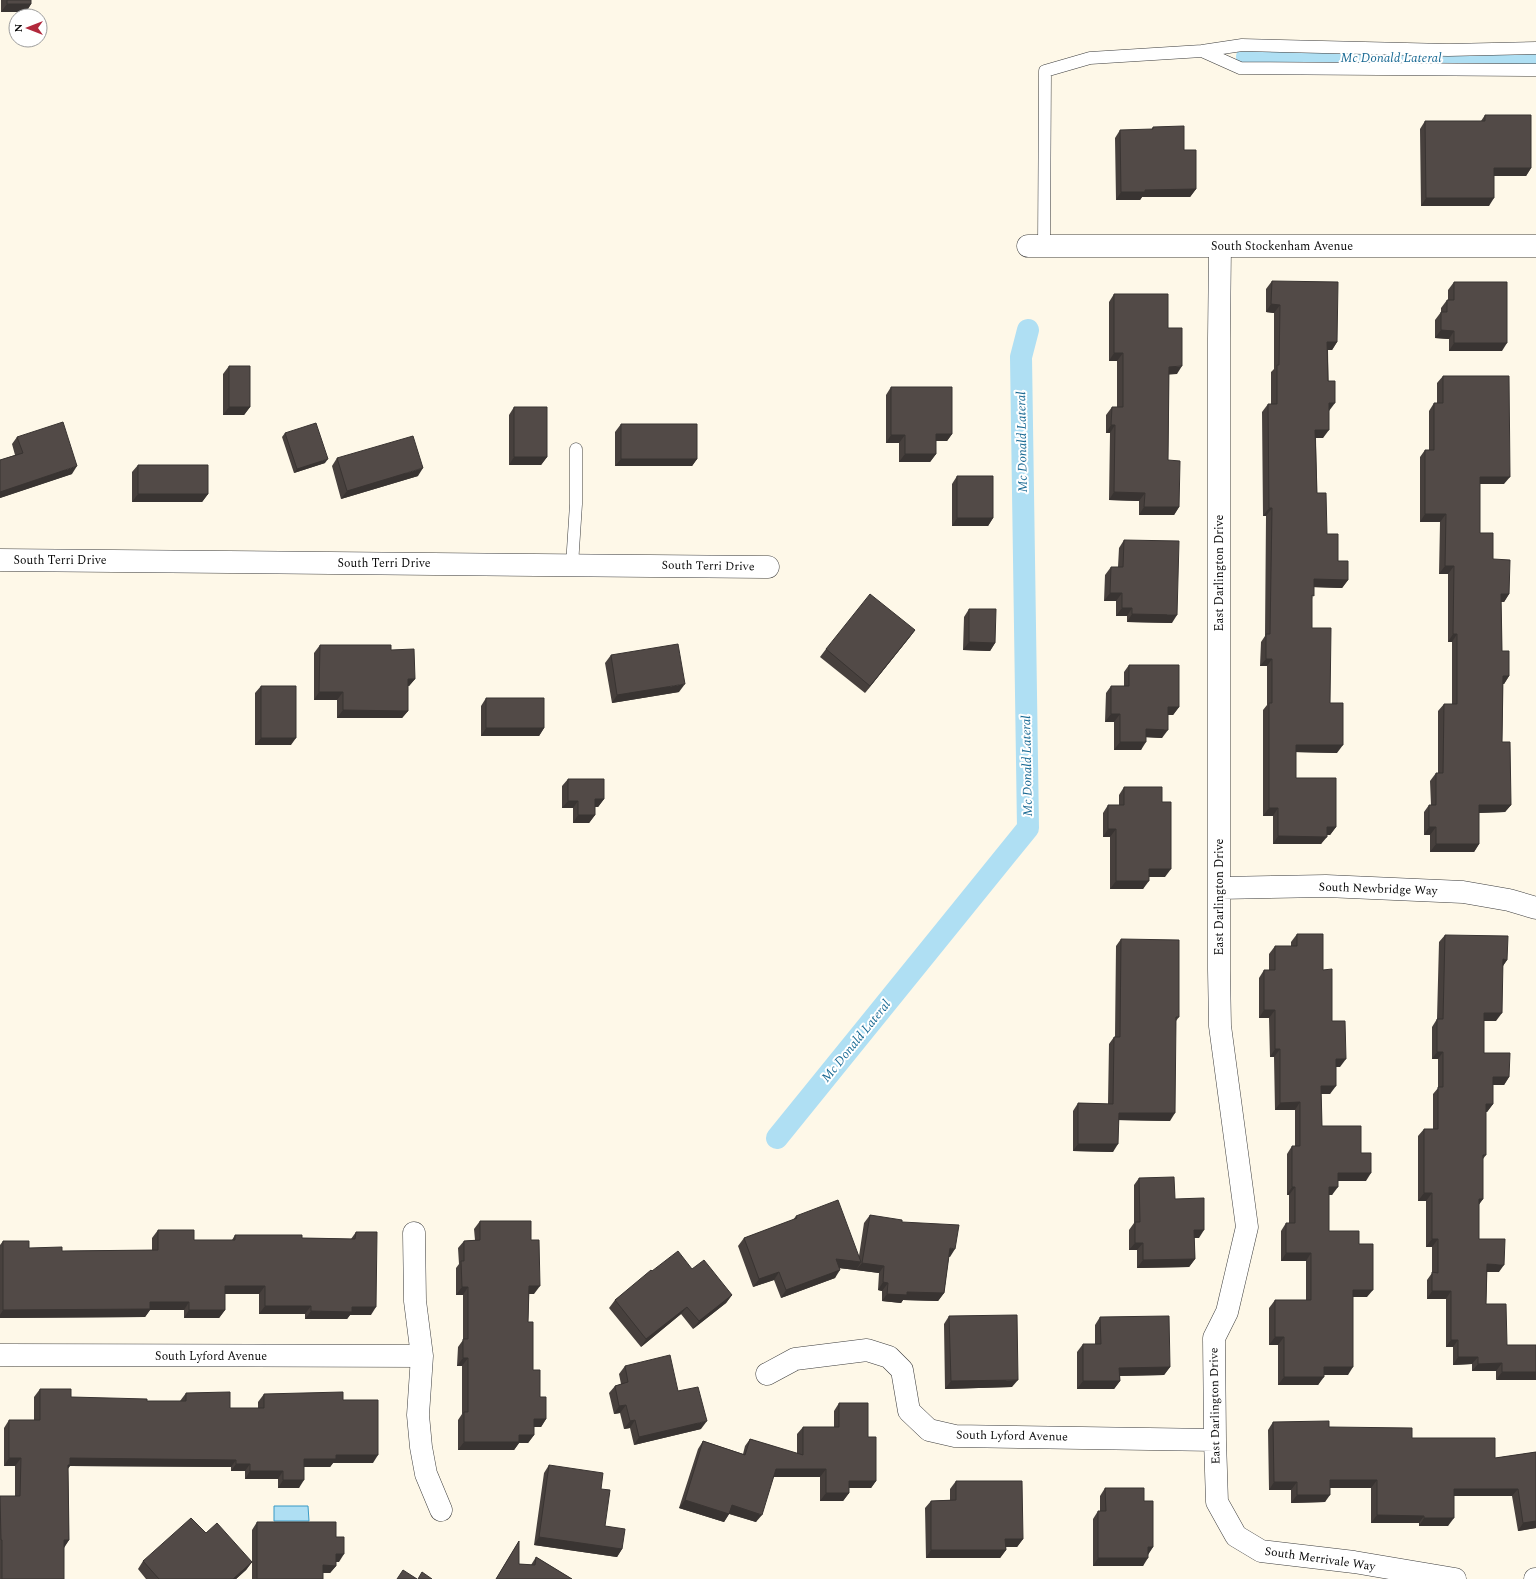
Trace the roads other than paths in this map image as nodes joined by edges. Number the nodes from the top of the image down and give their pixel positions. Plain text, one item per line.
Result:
1 (1536, 48) edge
2 (1202, 51) junction
3 (1536, 70) edge
4 (1036, 246) joint
5 (1220, 246) junction
6 (1536, 246) edge
7 (576, 449) dead end
8 (0, 560) edge
9 (572, 565) junction
10 (768, 567) dead end
11 (1218, 888) junction
12 (1536, 908) edge
13 (414, 1233) dead end
14 (0, 1355) edge
15 (422, 1356) junction
16 (767, 1374) dead end
17 (1215, 1440) junction
18 (441, 1510) dead end
19 (1236, 1536) joint
20 (1455, 1579) edge

1 - 2 lane
2 - 3 lane
2 - 4 lane
4 - 5 street, South Stockenham Avenue
5 - 6 street, South Stockenham Avenue
5 - 11 street, East Darlington Drive
7 - 9 lane
8 - 9 street, South Terri Drive
9 - 10 street, South Terri Drive
11 - 12 street, South Newbridge Way
11 - 17 street, East Darlington Drive
13 - 15 street
14 - 15 street, South Lyford Avenue
15 - 18 street
16 - 17 street, South Lyford Avenue
17 - 19 street, East Darlington Drive
19 - 20 street, South Merrivale Way

